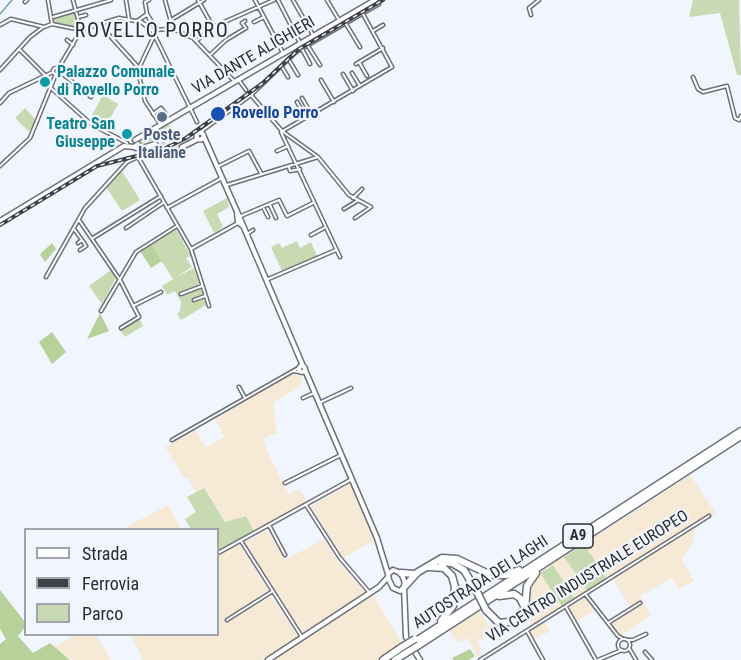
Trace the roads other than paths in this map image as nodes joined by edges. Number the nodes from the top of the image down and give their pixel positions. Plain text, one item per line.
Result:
1 (48, 0) edge
2 (73, 0) edge
3 (111, 0) edge
4 (126, 0) edge
5 (149, 0) edge
6 (165, 0) edge
7 (204, 0) edge
8 (255, 0) edge
9 (276, 0) edge
10 (293, 0) edge
11 (327, 0) edge
12 (363, 0) edge
13 (375, 0) edge
14 (539, 0) edge
15 (199, 1) edge
16 (379, 4) dead end
17 (366, 5) junction
18 (259, 6) junction
19 (75, 9) junction
20 (147, 14) junction
21 (363, 14) junction
22 (86, 15) dead end
23 (531, 15) dead end
24 (53, 17) junction
25 (264, 17) junction
26 (78, 18) junction
27 (132, 20) junction
28 (171, 20) junction
29 (339, 20) junction
30 (137, 21) junction
31 (245, 21) dead end
32 (254, 22) dead end
33 (52, 24) junction
34 (346, 24) junction
35 (0, 25) edge
36 (100, 25) junction
37 (383, 25) dead end
38 (44, 27) junction
39 (213, 27) junction
40 (156, 28) junction
41 (151, 29) junction
42 (173, 29) junction
43 (81, 30) junction
44 (373, 31) junction
45 (313, 35) junction
46 (154, 36) junction
47 (67, 40) dead end
48 (196, 41) junction
49 (300, 43) junction
50 (73, 45) junction
51 (308, 46) junction
52 (360, 48) dead end
53 (383, 48) junction
54 (19, 49) junction
55 (302, 50) junction
56 (283, 53) junction
57 (210, 55) junction
58 (289, 60) junction
59 (310, 64) dead end
60 (320, 65) dead end
61 (282, 66) junction
62 (139, 68) junction
63 (0, 70) edge
64 (58, 70) junction
65 (54, 73) junction
66 (343, 74) dead end
67 (352, 74) dead end
68 (45, 75) junction
69 (298, 75) dead end
70 (367, 76) dead end
71 (288, 77) dead end
72 (693, 77) dead end
73 (236, 80) junction
74 (321, 80) dead end
75 (360, 86) junction
76 (51, 88) junction
77 (246, 90) dead end
78 (352, 91) junction
79 (251, 95) junction
80 (91, 98) dead end
81 (302, 98) dead end
82 (297, 102) dead end
83 (334, 102) junction
84 (0, 104) edge
85 (191, 106) junction
86 (184, 111) junction
87 (165, 113) dead end
88 (153, 114) junction
89 (311, 114) junction
90 (195, 116) junction
91 (741, 116) edge
92 (306, 117) junction
93 (197, 122) dead end
94 (160, 124) junction
95 (282, 131) junction
96 (201, 135) junction
97 (129, 144) junction
98 (155, 144) tunnel mouth
99 (289, 145) junction
100 (182, 147) tunnel mouth
101 (277, 151) dead end
102 (318, 158) junction
103 (298, 164) junction
104 (0, 166) edge
105 (288, 166) junction
106 (217, 167) junction
107 (300, 169) junction
108 (261, 173) junction
109 (222, 178) junction
110 (225, 186) junction
111 (362, 189) dead end
112 (161, 196) junction
113 (353, 198) junction
114 (358, 200) junction
115 (165, 202) junction
116 (313, 203) junction
117 (270, 205) junction
118 (167, 208) junction
119 (263, 208) junction
120 (344, 209) dead end
121 (268, 217) dead end
122 (276, 218) dead end
123 (355, 218) dead end
124 (79, 220) junction
125 (240, 220) junction
126 (0, 221) edge
127 (178, 226) junction
128 (126, 228) dead end
129 (325, 228) junction
130 (74, 229) junction
131 (253, 230) dead end
132 (246, 234) junction
133 (311, 235) dead end
134 (93, 238) junction
135 (82, 240) junction
136 (78, 243) dead end
137 (191, 249) junction
138 (336, 249) junction
139 (80, 250) dead end
140 (340, 257) dead end
141 (46, 277) dead end
142 (120, 280) junction
143 (266, 280) junction
144 (202, 286) junction
145 (161, 292) dead end
146 (181, 294) dead end
147 (206, 296) junction
148 (194, 300) dead end
149 (133, 306) junction
150 (209, 306) dead end
151 (101, 311) dead end
152 (121, 328) dead end
153 (302, 369) junction
154 (239, 387) dead end
155 (351, 388) dead end
156 (314, 392) junction
157 (245, 398) junction
158 (303, 398) dead end
159 (319, 403) junction
160 (741, 431) edge
161 (741, 436) edge
162 (172, 440) dead end
163 (342, 457) junction
164 (352, 479) junction
165 (285, 483) dead end
166 (306, 505) junction
167 (709, 516) dead end
168 (610, 521) junction
169 (269, 525) junction
170 (578, 536) junction
171 (240, 540) junction
172 (219, 552) edge
173 (285, 555) dead end
174 (385, 558) junction
175 (427, 567) junction
176 (398, 572) junction
177 (418, 572) junction
178 (388, 575) junction
179 (405, 586) junction
180 (379, 587) junction
181 (394, 589) junction
182 (273, 591) junction
183 (370, 593) junction
184 (588, 595) junction
185 (640, 603) dead end
186 (404, 604) junction
187 (566, 607) junction
188 (524, 611) junction
189 (226, 620) dead end
190 (608, 623) junction
191 (527, 632) junction
192 (646, 634) dead end
193 (434, 635) junction
194 (618, 636) junction
195 (302, 638) junction
196 (625, 639) junction
197 (633, 640) junction
198 (416, 641) junction
199 (618, 644) junction
200 (627, 648) junction
201 (404, 650) junction
202 (615, 651) junction
203 (645, 652) dead end
204 (268, 660) edge
205 (385, 660) edge
206 (395, 660) edge
207 (420, 660) edge
208 (480, 660) edge
209 (543, 660) edge
210 (597, 660) edge
211 (636, 660) edge
212 (652, 660) edge

1 - 24 street
2 - 19 street
3 - 19 street
4 - 27 street
5 - 20 street
6 - 28 street
7 - 15 street
8 - 18 street
9 - 18 street
9 - 49 street
10 - 45 street
11 - 29 street
12 - 17 street
13 - 17 street, VIA DANTE ALIGHIERI
14 - 23 street
15 - 28 street
15 - 39 street
16 - 21 street
17 - 29 street, VIA DANTE ALIGHIERI
18 - 25 street
18 - 39 street
19 - 24 street
19 - 26 street
20 - 30 street
20 - 40 street
21 - 34 street
21 - 44 street
22 - 26 street
24 - 33 street
25 - 32 street
25 - 56 street
26 - 43 street
27 - 30 street
27 - 36 street
28 - 42 street
29 - 45 street, VIA DANTE ALIGHIERI
30 - 41 street
31 - 57 street
33 - 38 street
33 - 43 street
34 - 51 street
34 - 52 street
35 - 38 street
36 - 43 street
36 - 62 street
37 - 44 street
38 - 54 street
39 - 48 street
40 - 41 street
40 - 42 street
41 - 41 street
41 - 46 street
42 - 48 street
43 - 50 street
44 - 53 street
45 - 49 street, VIA DANTE ALIGHIERI
46 - 62 street
46 - 85 street
47 - 50 street
48 - 57 street
49 - 56 street, VIA DANTE ALIGHIERI
50 - 64 street
51 - 55 street
51 - 60 street
53 - 70 street
53 - 75 street
54 - 63 street
54 - 68 street
55 - 58 street
55 - 59 street
56 - 73 street, VIA DANTE ALIGHIERI
57 - 73 street
58 - 61 street
58 - 69 street
61 - 71 street
61 - 79 street
62 - 88 street
64 - 65 street
64 - 80 street
65 - 68 street
65 - 76 street
66 - 78 street
67 - 75 street
68 - 84 street
72 - 91 street
73 - 77 street
73 - 85 street, VIA DANTE ALIGHIERI
74 - 83 street
75 - 78 street
76 - 97 street
76 - 104 street
78 - 83 street
79 - 95 street
79 - 96 street
81 - 89 street
82 - 92 street
83 - 89 street
85 - 86 street, VIA DANTE ALIGHIERI
85 - 90 street
86 - 90 street
86 - 94 street, VIA DANTE ALIGHIERI
87 - 88 street
88 - 94 street
89 - 92 street
90 - 93 street
92 - 95 street
94 - 97 street, VIA DANTE ALIGHIERI
95 - 99 street
95 - 102 street
96 - 100 street
96 - 106 street
97 - 98 street
97 - 126 street, VIA DANTE ALIGHIERI
99 - 101 street
99 - 103 street
102 - 103 street
102 - 113 street
103 - 105 street
103 - 107 street
105 - 107 street
105 - 108 street
106 - 108 street
106 - 109 street
107 - 116 street
108 - 110 street
109 - 110 street
109 - 118 street
110 - 125 street
111 - 113 street
112 - 115 street
112 - 124 street
112 - 134 street
113 - 114 street
114 - 120 street
114 - 123 street
115 - 118 street
115 - 128 street
116 - 117 street
116 - 129 street
117 - 119 street
117 - 122 street
118 - 127 street
119 - 121 street
119 - 125 street
124 - 130 street
124 - 134 street
125 - 132 street
125 - 137 street
127 - 137 street
127 - 142 street
129 - 133 street
129 - 138 street
130 - 135 street
130 - 141 street
131 - 132 street
132 - 143 street
134 - 142 street
135 - 136 street
135 - 139 street
137 - 144 street
138 - 140 street
138 - 143 street
142 - 149 street
142 - 151 street
143 - 153 street
144 - 146 street
144 - 147 street
145 - 149 street
147 - 148 street
147 - 150 street
149 - 152 street
153 - 156 street
153 - 157 street
154 - 157 street
155 - 159 street
156 - 158 street
156 - 159 street
157 - 162 street
159 - 163 street
160 - 170 highway, AUTOSTRADA DEI LAGHI / A9
161 - 168 highway, AUTOSTRADA DEI LAGHI / A9
163 - 164 street
163 - 165 street
164 - 166 street
164 - 174 street
166 - 169 street
166 - 183 street
167 - 184 street, VIA CENTRO INDUSTRIALE EUROPEO
168 - 188 highway
168 - 193 highway, AUTOSTRADA DEI LAGHI / A9
169 - 171 street
169 - 173 street
170 - 175 highway
170 - 198 highway, AUTOSTRADA DEI LAGHI / A9
171 - 172 street
171 - 182 street
174 - 176 street
174 - 178 street
175 - 177 highway
175 - 188 highway, bridge
175 - 198 highway
176 - 177 highway
176 - 178 street
176 - 179 street
177 - 179 highway
178 - 180 street
178 - 181 street
179 - 181 street
179 - 186 street
180 - 181 street
180 - 183 street
181 - 186 street
182 - 189 street
182 - 195 street
183 - 195 street
184 - 187 street, VIA CENTRO INDUSTRIALE EUROPEO
184 - 190 street
185 - 190 street
186 - 207 street
187 - 191 street, VIA CENTRO INDUSTRIALE EUROPEO
187 - 210 street
188 - 193 highway
190 - 194 street
191 - 208 street, VIA CENTRO INDUSTRIALE EUROPEO
191 - 209 street
192 - 197 street
193 - 198 highway, AUTOSTRADA DEI LAGHI / A9
194 - 196 street
194 - 199 street
195 - 204 street
196 - 197 street
196 - 199 street
196 - 200 street
197 - 200 street
198 - 201 highway, AUTOSTRADA DEI LAGHI / A9, bridge
199 - 200 street
199 - 202 street
200 - 202 street
200 - 211 street
201 - 205 highway, AUTOSTRADA DEI LAGHI / A9
201 - 206 highway, AUTOSTRADA DEI LAGHI / A9
202 - 210 street
203 - 212 street

